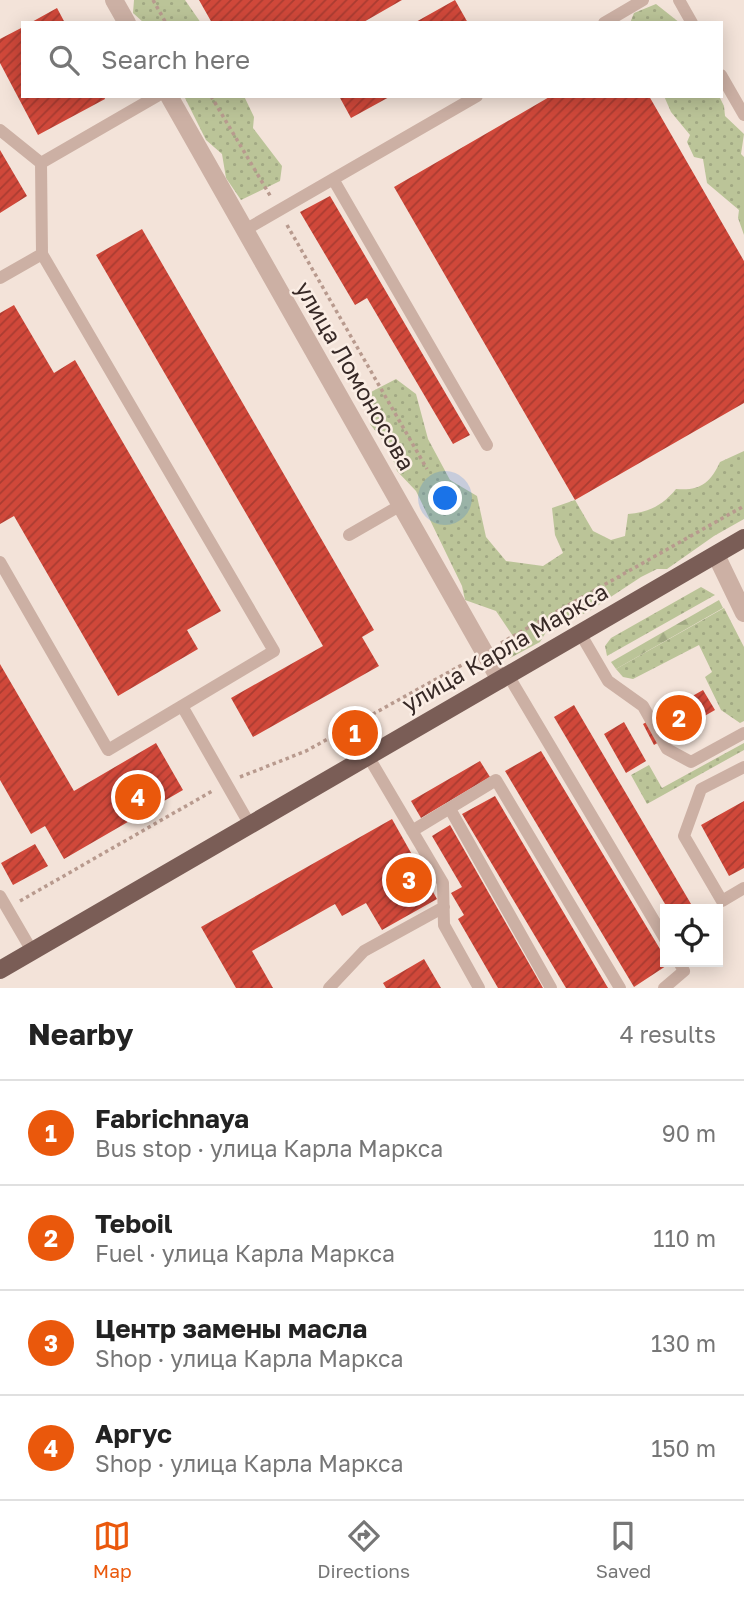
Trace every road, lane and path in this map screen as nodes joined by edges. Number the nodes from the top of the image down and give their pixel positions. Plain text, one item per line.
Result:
1 (114, 0) edge
2 (153, 0) edge
3 (643, 0) edge
4 (679, 0) edge
5 (126, 21) edge
6 (165, 21) edge
7 (607, 21) edge
8 (691, 21) edge
9 (723, 78) edge
10 (154, 98) edge
11 (170, 98) edge
12 (212, 98) edge
13 (474, 98) edge
14 (744, 115) edge
15 (0, 130) edge
16 (41, 163) junction
17 (333, 179) junction
18 (279, 211) junction
19 (245, 230) junction
20 (42, 254) junction
21 (0, 278) edge
22 (487, 445) dead end
23 (427, 469) dead end
24 (401, 505) junction
25 (744, 506) edge
26 (349, 535) dead end
27 (744, 538) edge
28 (716, 555) junction
29 (0, 562) edge
30 (744, 612) edge
31 (580, 633) junction
32 (484, 652) junction
33 (504, 677) junction
34 (182, 706) junction
35 (744, 733) edge
36 (368, 757) junction
37 (744, 767) edge
38 (226, 783) junction
39 (450, 809) junction
40 (250, 825) junction
41 (412, 831) junction
42 (744, 888) edge
43 (0, 896) edge
44 (444, 907) junction
45 (7, 908) junction
46 (660, 931) edge
47 (32, 951) junction
48 (682, 967) edge
49 (0, 970) edge
50 (329, 988) edge
51 (479, 988) edge
52 (551, 988) edge
53 (620, 988) edge
54 (664, 988) edge

1 - 5 street
2 - 6 path
3 - 7 lane
4 - 8 lane
9 - 14 lane
10 - 16 lane
11 - 19 street, улица Ломоносова
12 - 18 path
13 - 17 lane
15 - 16 lane
16 - 20 lane
17 - 18 lane
17 - 22 lane
18 - 19 lane
18 - 23 path
19 - 24 street, улица Ломоносова
20 - 21 lane
20 - 34 lane
24 - 26 lane
24 - 32 street, улица Ломоносова
25 - 32 path
27 - 28 main road, улица Карла Маркса
28 - 30 street
28 - 31 main road, улица Карла Маркса
29 - 34 lane
31 - 33 main road, улица Карла Маркса
31 - 35 lane
32 - 33 street, улица Ломоносова
32 - 38 path
33 - 36 main road, улица Карла Маркса
33 - 46 lane
34 - 38 lane
36 - 40 main road, улица Карла Маркса
36 - 41 lane
37 - 42 lane
38 - 40 lane
38 - 45 path
39 - 41 lane
39 - 52 lane
39 - 53 lane
40 - 47 main road, улица Карла Маркса
41 - 44 lane
43 - 45 lane
44 - 50 lane
44 - 51 lane
45 - 47 lane
47 - 49 main road, улица Карла Маркса
48 - 54 lane

